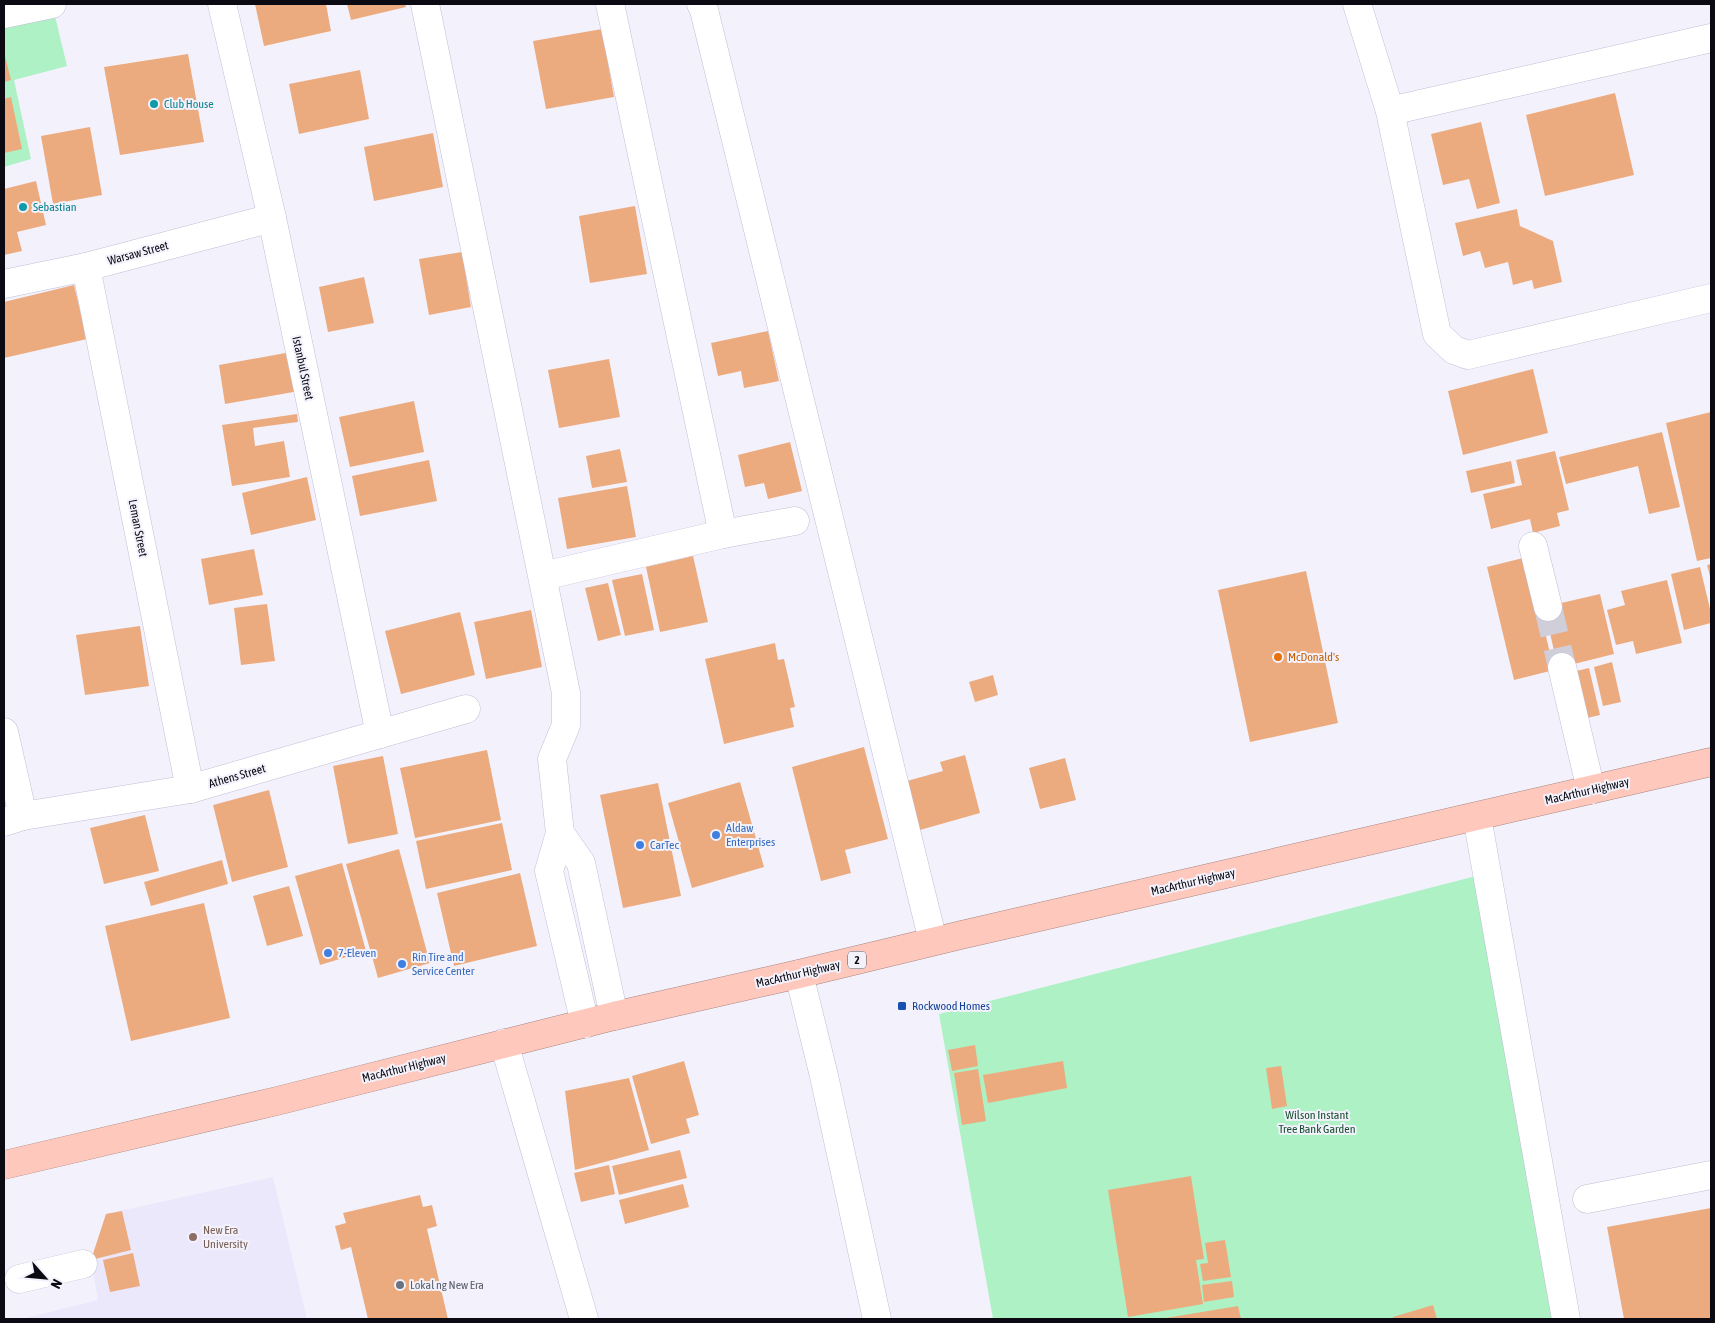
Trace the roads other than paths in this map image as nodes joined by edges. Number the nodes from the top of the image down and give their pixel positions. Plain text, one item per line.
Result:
1 (222, 4) edge
2 (425, 4) edge
3 (610, 4) edge
4 (1357, 4) edge
5 (40, 5) edge
6 (707, 6) edge
7 (4, 14) edge
8 (1711, 38) edge
9 (1390, 111) junction
10 (272, 218) junction
11 (86, 267) junction
12 (4, 284) edge
13 (1711, 298) edge
14 (795, 521) dead end
15 (723, 534) junction
16 (1533, 546) dead end
17 (543, 576) junction
18 (1548, 606) tunnel mouth
19 (1562, 667) tunnel mouth
20 (466, 709) dead end
21 (4, 732) edge
22 (380, 734) junction
23 (1711, 762) edge
24 (190, 789) junction
25 (1591, 790) junction
26 (1477, 817) junction
27 (13, 819) edge
28 (560, 833) junction
29 (584, 879) junction
30 (553, 887) junction
31 (933, 941) junction
32 (799, 974) junction
33 (614, 1016) junction
34 (585, 1024) junction
35 (504, 1043) junction
36 (4, 1165) edge
37 (1711, 1176) edge
38 (1587, 1199) dead end
39 (83, 1264) dead end
40 (19, 1280) dead end
41 (584, 1319) edge
42 (877, 1319) edge
43 (1566, 1319) edge

1 - 10 street, Istanbul Street
2 - 17 street
3 - 15 street
4 - 9 street
5 - 7 street
6 - 31 street
8 - 9 street
9 - 13 street
10 - 11 street, Warsaw Street
10 - 22 street, Istanbul Street
11 - 12 street, Warsaw Street
11 - 24 street, Leman Street
14 - 15 street
15 - 17 street
16 - 18 street
17 - 28 street
19 - 25 street
20 - 22 street, Athens Street
21 - 27 street
22 - 24 street, Athens Street
23 - 25 highway, MacArthur Highway / 2
24 - 27 street, Athens Street
25 - 26 highway, MacArthur Highway / 2
26 - 31 highway, MacArthur Highway / 2
26 - 43 street
28 - 29 street
28 - 30 street
29 - 30 street
29 - 33 street
30 - 34 street
31 - 32 highway, MacArthur Highway / 2
32 - 33 highway, MacArthur Highway / 2
32 - 42 street
33 - 34 highway, MacArthur Highway / 2
34 - 35 highway, MacArthur Highway / 2
35 - 36 highway, MacArthur Highway / 2
35 - 41 street
37 - 38 street
39 - 40 street

